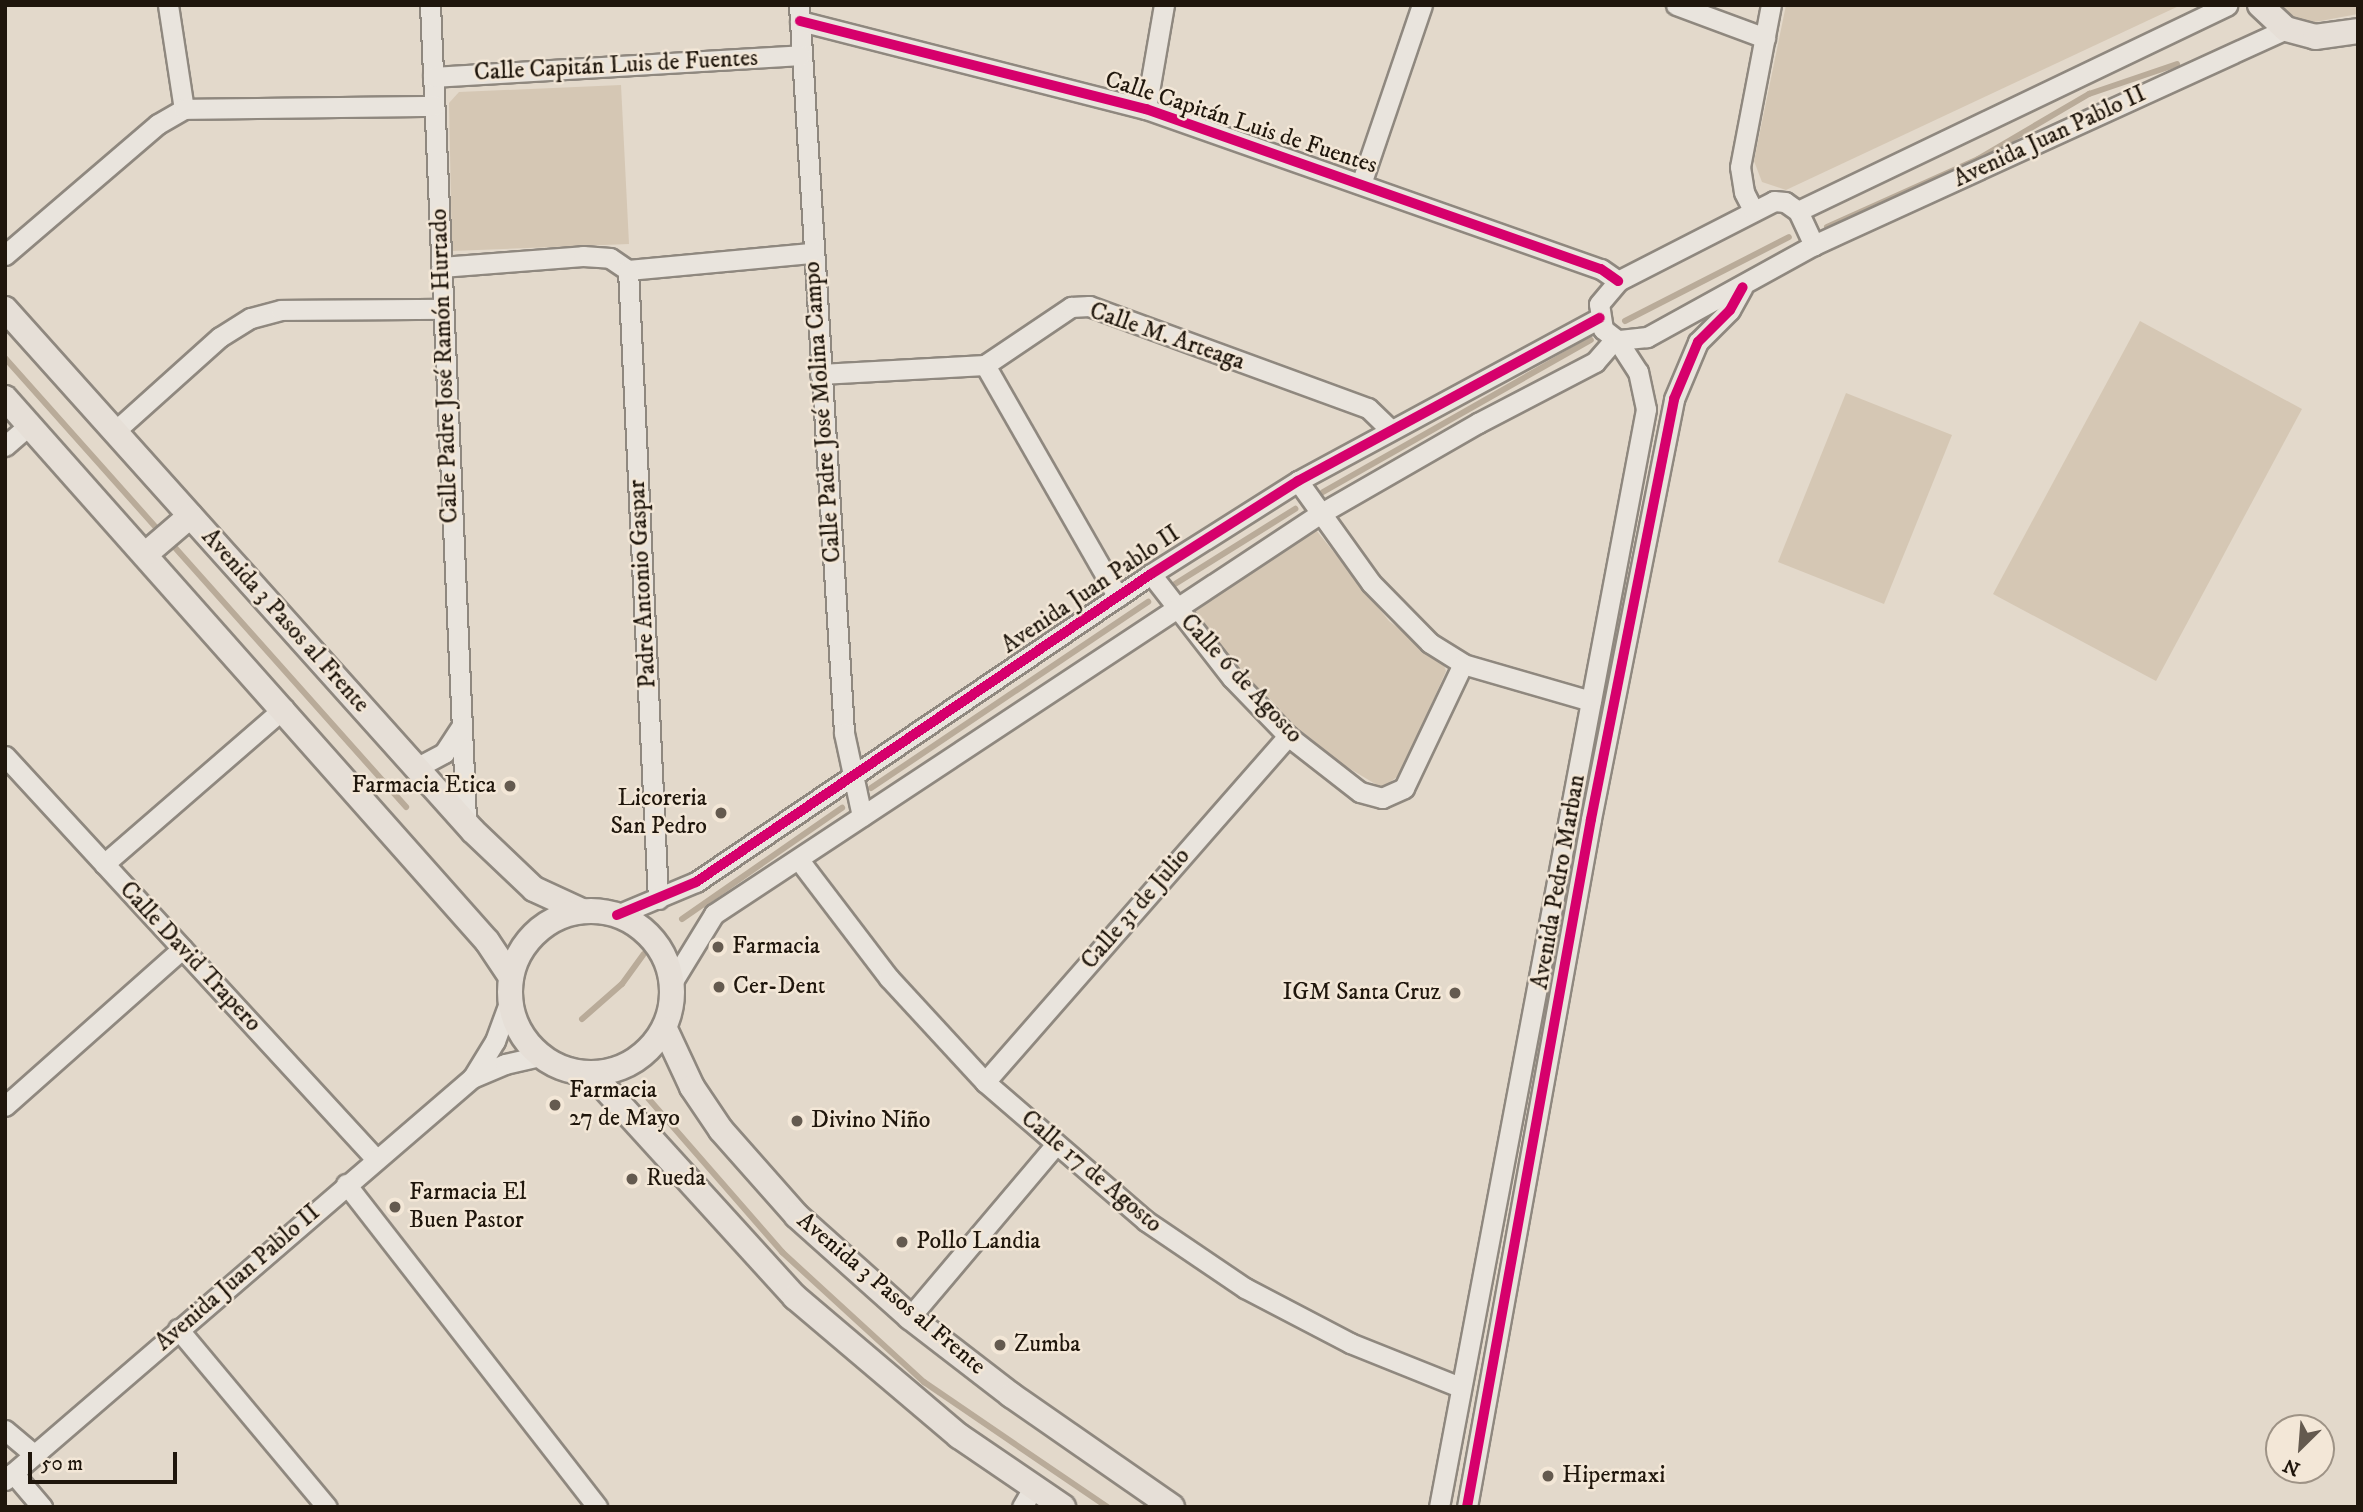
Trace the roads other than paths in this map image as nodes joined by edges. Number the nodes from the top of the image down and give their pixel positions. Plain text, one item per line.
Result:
1 (168, 5) edge
2 (430, 5) edge
3 (1164, 5) edge
4 (1422, 5) edge
5 (1676, 5) edge
6 (1771, 5) edge
7 (2227, 5) edge
8 (2260, 5) edge
9 (800, 13) edge
10 (2287, 29) junction
11 (2358, 31) edge
12 (1765, 37) junction
13 (800, 55) junction
14 (433, 77) junction
15 (434, 106) junction
16 (184, 109) junction
17 (1146, 109) junction
18 (1360, 184) junction
19 (1753, 210) junction
20 (1798, 211) junction
21 (1814, 245) junction
22 (813, 253) junction
23 (5, 255) edge
24 (441, 267) junction
25 (628, 270) junction
26 (1618, 281) junction
27 (1743, 286) junction
28 (5, 309) edge
29 (443, 309) junction
30 (1600, 318) junction
31 (1616, 339) junction
32 (985, 365) junction
33 (820, 374) junction
34 (5, 398) edge
35 (29, 425) junction
36 (1390, 429) junction
37 (114, 432) junction
38 (5, 446) edge
39 (1298, 481) junction
40 (1318, 515) junction
41 (169, 533) junction
42 (1151, 574) junction
43 (1118, 597) junction
44 (1176, 609) junction
45 (1463, 664) junction
46 (1591, 701) junction
47 (284, 709) junction
48 (461, 727) junction
49 (1288, 736) junction
50 (6, 760) edge
51 (416, 768) junction
52 (855, 774) junction
53 (862, 816) junction
54 (466, 821) junction
55 (799, 860) junction
56 (104, 864) junction
57 (658, 899) junction
58 (582, 911) junction
59 (617, 915) junction
60 (183, 949) junction
61 (673, 981) junction
62 (510, 989) junction
63 (665, 1029) junction
64 (541, 1056) junction
65 (592, 1074) junction
66 (472, 1078) junction
67 (985, 1082) junction
68 (5, 1106) edge
69 (1056, 1144) junction
70 (374, 1158) junction
71 (346, 1184) junction
72 (910, 1317) junction
73 (178, 1329) junction
74 (1460, 1387) junction
75 (5, 1430) edge
76 (34, 1454) junction
77 (9, 1476) edge
78 (1028, 1497) edge
79 (42, 1507) edge
80 (327, 1507) edge
81 (597, 1507) edge
82 (1063, 1507) edge
83 (1172, 1507) edge
84 (1439, 1507) edge
85 (1467, 1507) edge

1 - 16 street
2 - 14 street, Calle Padre José Ramón Hurtado
3 - 17 street
4 - 18 street
5 - 12 street
6 - 12 street
7 - 20 street, Avenida Juan Pablo II
8 - 10 main road
9 - 13 street, Calle Padre José Molina Campo
9 - 17 street, Calle Capitán Luis de Fuentes
10 - 11 main road
10 - 21 street, Avenida Juan Pablo II
12 - 19 street
13 - 14 street, Calle Capitán Luis de Fuentes
13 - 22 street, Calle Padre José Molina Campo
14 - 15 street, Calle Padre José Ramón Hurtado
15 - 16 street
15 - 24 street, Calle Padre José Ramón Hurtado
16 - 23 street
17 - 18 street, Calle Capitán Luis de Fuentes
18 - 26 street, Calle Capitán Luis de Fuentes
19 - 20 street
19 - 26 street
20 - 21 street
21 - 27 street, Avenida Juan Pablo II
22 - 25 street
22 - 33 street, Calle Padre José Molina Campo
24 - 25 street
24 - 29 street, Calle Padre José Ramón Hurtado
25 - 57 street, Padre Antonio Gaspar
26 - 30 street
27 - 31 street, Avenida Juan Pablo II
27 - 85 street, Avenida Pedro Marban
28 - 37 main road, Avenida 3 Pasos al Frente
29 - 37 street
29 - 48 street, Calle Padre José Ramón Hurtado
30 - 31 street, Avenida Pedro Marban
30 - 36 street, Avenida Juan Pablo II
31 - 40 street
31 - 46 street, Avenida Pedro Marban
32 - 33 street
32 - 36 street, Calle M. Arteaga
32 - 43 street
33 - 52 street, Calle Padre José Molina Campo
34 - 35 main road, Avenida 3 Pasos al Frente
35 - 38 street
35 - 41 main road, Avenida 3 Pasos al Frente
36 - 39 street, Avenida Juan Pablo II
37 - 41 main road, Avenida 3 Pasos al Frente
39 - 40 street
39 - 42 street, Avenida Juan Pablo II
40 - 44 street
40 - 45 street
41 - 47 main road, Avenida 3 Pasos al Frente
41 - 51 main road, Avenida 3 Pasos al Frente
42 - 43 street, Avenida Juan Pablo II
42 - 44 street, Calle 6 de Agosto
43 - 52 street, Avenida Juan Pablo II
44 - 49 street, Calle 6 de Agosto
44 - 53 street
45 - 46 street
45 - 49 street, Calle 6 de Agosto
46 - 74 street, Avenida Pedro Marban
47 - 56 street
47 - 62 main road, Avenida 3 Pasos al Frente
48 - 51 street
48 - 54 street, Calle Padre José Ramón Hurtado
49 - 67 street, Calle 31 de Julio
50 - 56 street, Calle David Trapero
51 - 54 main road, Avenida 3 Pasos al Frente
52 - 53 street, Calle Padre José Molina Campo
52 - 57 street, Avenida Juan Pablo II
53 - 55 street
54 - 58 main road, Avenida 3 Pasos al Frente
55 - 61 street
55 - 67 street, Calle 17 de Agosto
56 - 60 street, Calle David Trapero
57 - 59 street, Avenida Juan Pablo II
58 - 59 main road
58 - 62 main road
59 - 61 main road
60 - 68 street
60 - 70 street, Calle David Trapero
61 - 63 main road
62 - 64 main road
62 - 66 street, Avenida Juan Pablo II
63 - 65 main road
63 - 72 main road, Avenida 3 Pasos al Frente
64 - 65 main road
64 - 66 street, Avenida Juan Pablo II
65 - 78 main road
66 - 70 street, Avenida Juan Pablo II
67 - 69 street, Calle 17 de Agosto
69 - 72 street
69 - 74 street, Calle 17 de Agosto
70 - 71 street, Avenida Juan Pablo II
71 - 73 street, Avenida Juan Pablo II
71 - 81 street
72 - 83 main road, Avenida 3 Pasos al Frente
73 - 76 street, Avenida Juan Pablo II
73 - 80 street
74 - 84 street, Avenida Pedro Marban
75 - 76 street
76 - 77 street, Avenida Juan Pablo II
77 - 79 street
78 - 82 main road

